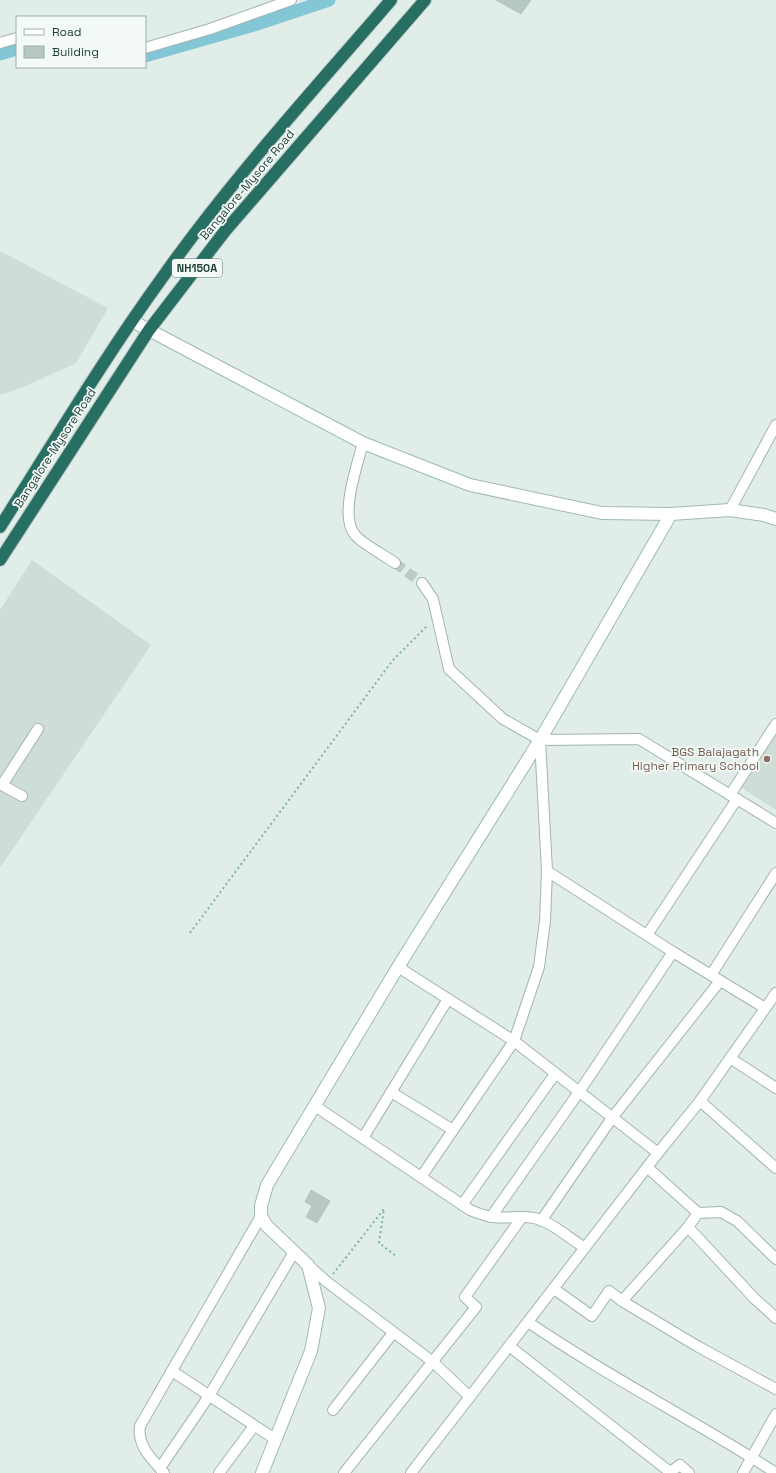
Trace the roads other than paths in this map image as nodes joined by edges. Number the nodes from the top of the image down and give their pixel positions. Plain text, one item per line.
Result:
1 (291, 0) edge
2 (391, 0) edge
3 (425, 0) edge
4 (16, 38) edge
5 (0, 43) edge
6 (146, 48) edge
7 (132, 320) junction
8 (149, 330) junction
9 (776, 425) edge
10 (363, 444) junction
11 (730, 510) junction
12 (671, 514) junction
13 (776, 519) edge
14 (0, 527) edge
15 (0, 560) edge
16 (395, 563) tunnel mouth
17 (422, 583) tunnel mouth
18 (776, 724) edge
19 (38, 729) dead end
20 (540, 740) junction
21 (1, 785) edge
22 (22, 796) dead end
23 (733, 797) junction
24 (776, 823) edge
25 (547, 871) junction
26 (776, 873) edge
27 (647, 935) junction
28 (673, 952) junction
29 (398, 967) junction
30 (716, 978) junction
31 (776, 993) edge
32 (448, 999) junction
33 (765, 1008) junction
34 (514, 1041) junction
35 (730, 1058) junction
36 (555, 1074) junction
37 (776, 1088) edge
38 (391, 1092) junction
39 (579, 1092) junction
40 (700, 1101) junction
41 (315, 1106) junction
42 (612, 1118) junction
43 (453, 1130) junction
44 (363, 1138) junction
45 (658, 1153) junction
46 (648, 1168) junction
47 (776, 1168) edge
48 (421, 1177) junction
49 (462, 1205) junction
50 (698, 1213) junction
51 (261, 1216) junction
52 (491, 1217) junction
53 (522, 1217) junction
54 (541, 1221) junction
55 (688, 1227) junction
56 (585, 1248) junction
57 (294, 1252) junction
58 (776, 1259) edge
59 (308, 1266) junction
60 (554, 1289) junction
61 (622, 1301) junction
62 (776, 1318) edge
63 (528, 1322) junction
64 (393, 1333) junction
65 (509, 1346) junction
66 (433, 1362) junction
67 (172, 1371) junction
68 (776, 1389) edge
69 (209, 1396) junction
70 (470, 1397) junction
71 (333, 1410) dead end
72 (776, 1414) edge
73 (254, 1426) junction
74 (275, 1439) junction
75 (752, 1457) junction
76 (162, 1470) edge
77 (416, 1471) edge
78 (219, 1473) edge
79 (262, 1473) edge
80 (344, 1473) edge
81 (689, 1473) edge
82 (743, 1473) edge
83 (776, 1473) edge

1 - 6 street
2 - 7 highway, Bangalore-Mysore Road / NH150A
3 - 8 highway, Bangalore-Mysore Road / NH150A
4 - 5 street
7 - 8 street
7 - 14 highway, Bangalore-Mysore Road / NH150A
8 - 10 street
8 - 15 highway, Bangalore-Mysore Road / NH150A
9 - 11 street
10 - 12 street
10 - 16 street
11 - 12 street
11 - 13 street
12 - 20 street
17 - 20 street
18 - 23 street
19 - 21 street
20 - 23 street
20 - 25 street
20 - 29 street
21 - 22 street
23 - 24 street
23 - 27 street
25 - 27 street
25 - 34 street
26 - 30 street
27 - 28 street
28 - 30 street
28 - 39 street
29 - 32 street
29 - 41 street
30 - 33 street
30 - 42 street
31 - 33 street
32 - 34 street
32 - 38 street
33 - 35 street
34 - 36 street
34 - 43 street
35 - 37 street
35 - 40 street
36 - 39 street
36 - 49 street
38 - 43 street
38 - 44 street
39 - 42 street
39 - 52 street
40 - 45 street
40 - 47 street
41 - 44 street
41 - 51 street
42 - 45 street
42 - 54 street
43 - 48 street
44 - 48 street
45 - 46 street
46 - 50 street
46 - 56 street
48 - 49 street
49 - 52 street
50 - 55 street
50 - 58 street
51 - 57 street
51 - 67 street
52 - 53 street
53 - 54 street
53 - 66 street
54 - 56 street
55 - 61 street
55 - 62 street
56 - 60 street
57 - 59 street
57 - 69 street
59 - 64 street
59 - 74 street
60 - 61 street
60 - 63 street
61 - 68 street
63 - 65 street
63 - 75 street
64 - 66 street
64 - 71 street
65 - 70 street
65 - 81 street
66 - 70 street
66 - 80 street
67 - 69 street
67 - 76 street
69 - 73 street
69 - 76 street
70 - 77 street
72 - 75 street
73 - 74 street
73 - 78 street
74 - 79 street
75 - 82 street
75 - 83 street

